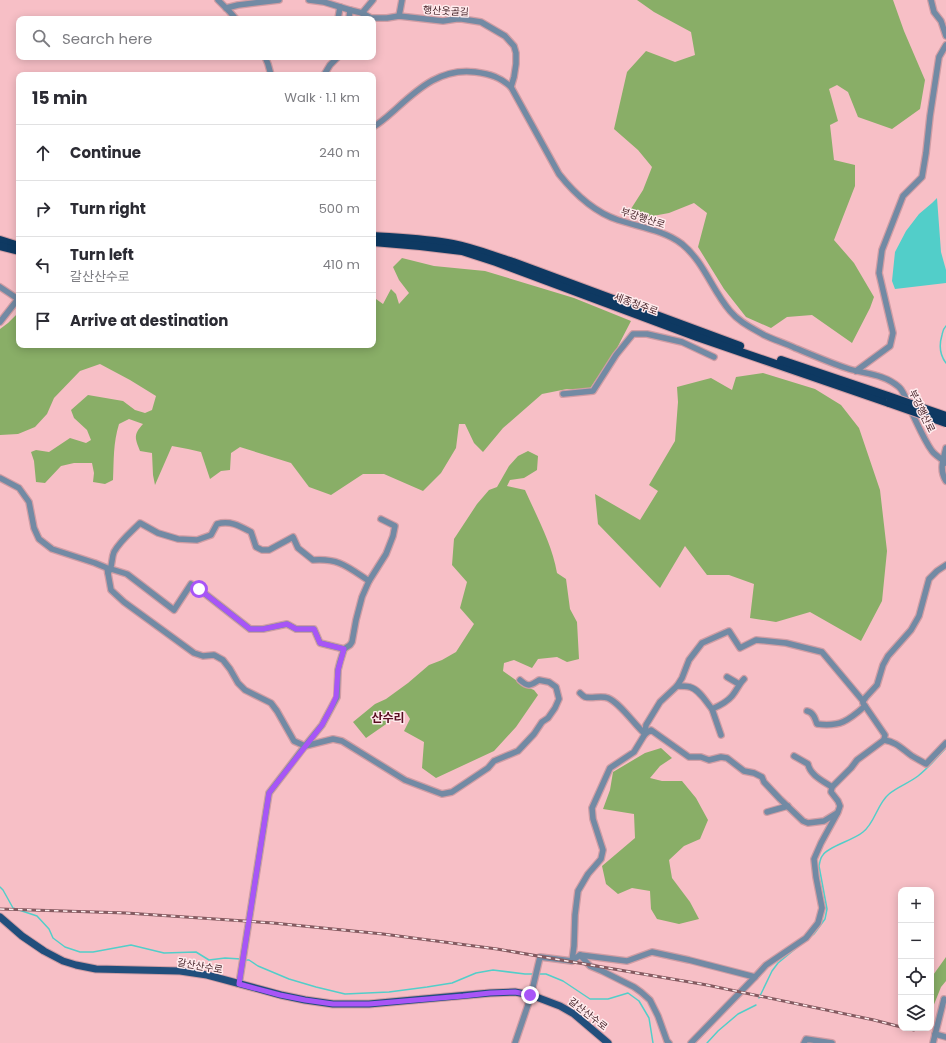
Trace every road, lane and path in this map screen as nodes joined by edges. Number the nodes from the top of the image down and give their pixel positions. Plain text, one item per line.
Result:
1 (218, 0) edge
2 (279, 0) edge
3 (309, 0) edge
4 (373, 0) edge
5 (402, 0) edge
6 (931, 0) edge
7 (340, 7) junction
8 (226, 8) junction
9 (350, 10) junction
10 (233, 16) edge
11 (338, 16) edge
12 (349, 16) edge
13 (365, 16) edge
14 (399, 16) junction
15 (376, 18) edge
16 (946, 36) edge
17 (946, 45) edge
18 (266, 60) edge
19 (336, 60) edge
20 (270, 72) edge
21 (326, 72) edge
22 (511, 87) junction
23 (376, 125) edge
24 (376, 236) edge
25 (376, 242) edge
26 (0, 245) edge
27 (16, 246) edge
28 (16, 250) edge
29 (0, 287) edge
30 (16, 299) edge
31 (16, 302) edge
32 (0, 322) edge
33 (714, 357) dead end
34 (856, 371) junction
35 (563, 394) dead end
36 (889, 400) junction
37 (946, 416) edge
38 (946, 423) edge
39 (946, 448) edge
40 (944, 461) edge
41 (0, 478) edge
42 (946, 481) edge
43 (381, 519) dead end
44 (946, 565) edge
45 (110, 571) junction
46 (369, 581) junction
47 (344, 649) junction
48 (727, 677) dead end
49 (744, 679) dead end
50 (520, 680) dead end
51 (739, 684) junction
52 (677, 686) junction
53 (580, 693) dead end
54 (864, 704) junction
55 (712, 709) junction
56 (807, 711) dead end
57 (644, 734) junction
58 (721, 735) dead end
59 (884, 740) junction
60 (946, 743) edge
61 (305, 746) junction
62 (794, 756) dead end
63 (832, 787) junction
64 (788, 806) junction
65 (767, 812) dead end
66 (838, 812) junction
67 (0, 917) edge
68 (580, 955) junction
69 (572, 961) junction
70 (755, 977) junction
71 (239, 984) junction
72 (531, 995) junction
73 (944, 999) dead end
74 (936, 1034) junction
75 (946, 1038) edge
76 (516, 1042) edge
77 (608, 1043) edge
78 (669, 1043) edge
79 (691, 1043) edge
80 (804, 1043) edge
81 (832, 1043) edge
82 (933, 1043) edge

1 - 8 street
2 - 8 street
3 - 7 street, 행산웃골길
4 - 13 street
5 - 14 street
6 - 16 street
7 - 9 street, 행산웃골길
7 - 11 street
8 - 10 street
9 - 12 street
9 - 13 street, 행산웃골길
14 - 15 street, 행산웃골길
14 - 22 street, 행산웃골길
17 - 34 street
18 - 20 street
19 - 21 street
22 - 23 street, 부강행산로
22 - 34 street, 부강행산로
24 - 36 highway, 세종청주로
25 - 36 highway, 세종청주로
26 - 27 highway
26 - 28 highway
29 - 30 street
31 - 32 street
33 - 35 street
34 - 40 street, 부강행산로
36 - 37 highway, bridge
36 - 38 highway, bridge
39 - 40 street
40 - 42 street
41 - 45 street
43 - 46 street
44 - 54 street
45 - 46 street
45 - 47 street
45 - 61 street
46 - 47 street
47 - 61 street
48 - 51 street
49 - 51 street
50 - 61 street
51 - 55 street
52 - 54 street
52 - 55 street
52 - 57 street
53 - 57 street
54 - 56 street
54 - 59 street
55 - 58 street
57 - 64 street
57 - 69 street
59 - 60 street
59 - 63 street
61 - 71 street
62 - 63 street
63 - 66 street
64 - 65 street
64 - 66 street
66 - 70 street
67 - 71 main road, 갈산산수로
68 - 69 street
68 - 70 street
68 - 78 street
69 - 72 street
70 - 79 street
71 - 72 main road, 갈산산수로
72 - 76 street
72 - 77 main road, 갈산산수로
73 - 74 street
74 - 75 street
74 - 82 street
80 - 81 street

